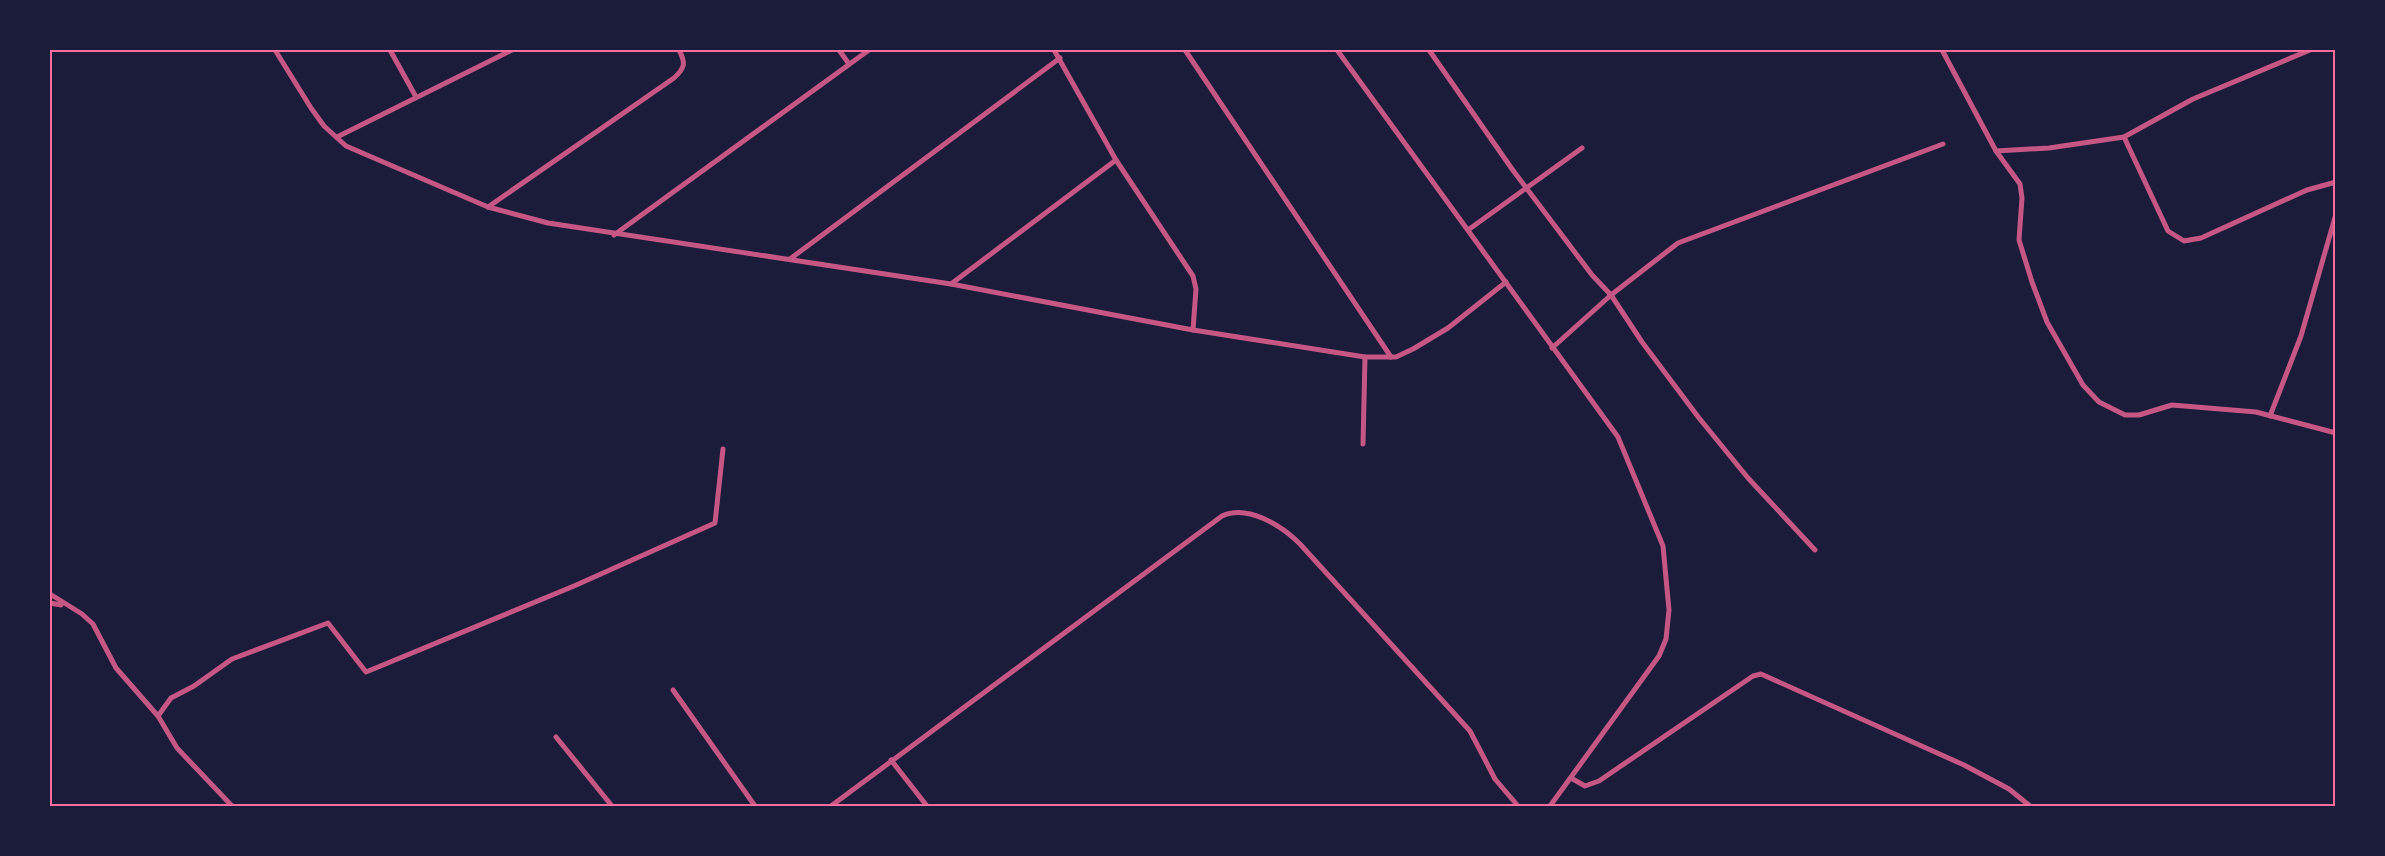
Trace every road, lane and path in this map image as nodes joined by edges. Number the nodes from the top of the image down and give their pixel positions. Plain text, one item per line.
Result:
1 (275, 50) edge
2 (390, 50) edge
3 (512, 50) edge
4 (679, 50) edge
5 (839, 50) edge
6 (869, 50) edge
7 (1054, 50) edge
8 (1185, 50) edge
9 (1337, 50) edge
10 (1430, 50) edge
11 (1942, 50) edge
12 (2310, 50) edge
13 (1060, 58) junction
14 (849, 64) junction
15 (416, 98) junction
16 (337, 137) junction
17 (2124, 137) junction
18 (1943, 144) dead end
19 (1582, 148) dead end
20 (1996, 151) junction
21 (1116, 160) junction
22 (2336, 182) edge
23 (1526, 187) junction
24 (488, 207) junction
25 (2336, 214) edge
26 (1468, 230) junction
27 (614, 235) junction
28 (790, 259) junction
29 (1506, 282) junction
30 (951, 284) junction
31 (1611, 295) junction
32 (1193, 330) junction
33 (1552, 348) junction
34 (1365, 357) junction
35 (1391, 357) junction
36 (2270, 416) junction
37 (2336, 433) edge
38 (1363, 444) dead end
39 (723, 449) dead end
40 (1815, 550) dead end
41 (50, 594) edge
42 (50, 603) edge
43 (66, 606) junction
44 (673, 690) dead end
45 (158, 716) junction
46 (556, 737) dead end
47 (891, 760) junction
48 (1571, 778) junction
49 (232, 807) edge
50 (612, 807) edge
51 (755, 807) edge
52 (831, 807) edge
53 (927, 807) edge
54 (1518, 807) edge
55 (1550, 807) edge
56 (2030, 807) edge

1 - 16 street
2 - 15 street
3 - 15 street
4 - 24 street
5 - 14 street
6 - 14 street
7 - 13 street
8 - 35 street
9 - 26 street
10 - 23 street
11 - 20 street
12 - 17 street
13 - 21 street
13 - 28 street
14 - 27 street
15 - 16 street
16 - 24 street
17 - 20 street
17 - 22 street
18 - 31 street
19 - 23 street
20 - 36 street
21 - 30 street
21 - 32 street
23 - 26 street
23 - 31 street
24 - 27 street
25 - 36 street
26 - 29 street
27 - 28 street
28 - 30 street
29 - 33 street
29 - 35 street
30 - 32 street
31 - 33 street
31 - 40 street
32 - 34 street
33 - 48 street
34 - 35 street
34 - 38 street
36 - 37 street
39 - 45 street
41 - 43 street
42 - 43 street
43 - 45 street
44 - 51 street
45 - 49 street
46 - 50 street
47 - 52 street
47 - 53 street
47 - 54 street
48 - 55 street
48 - 56 street

